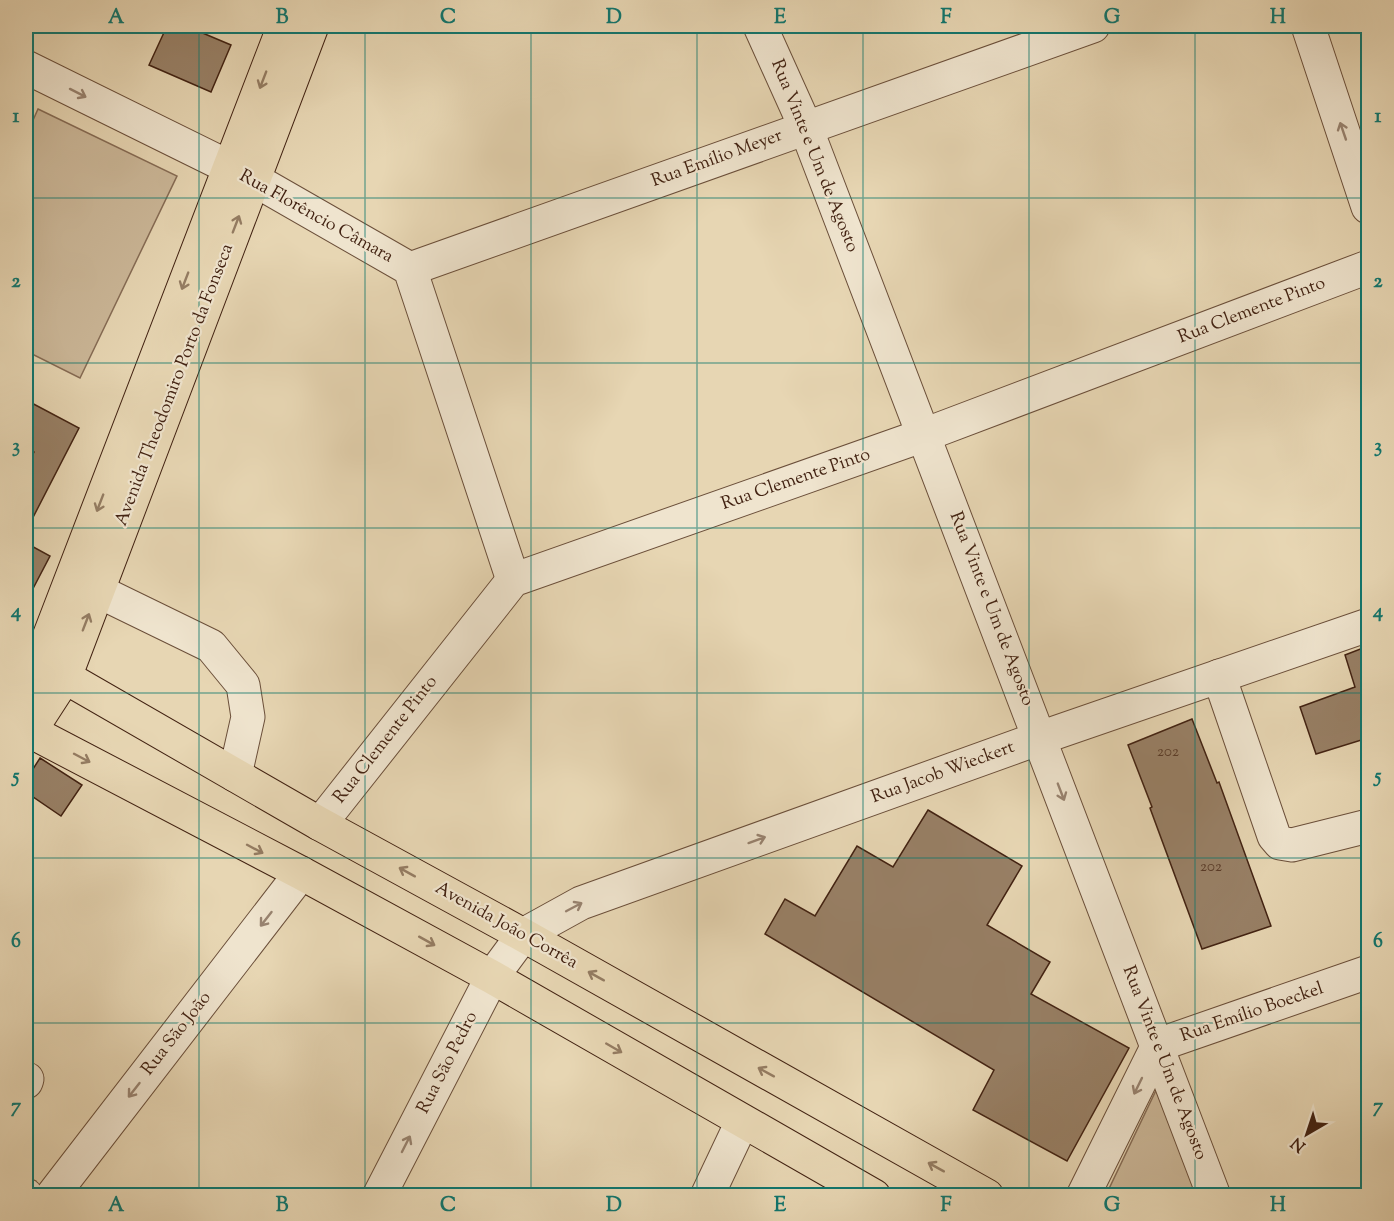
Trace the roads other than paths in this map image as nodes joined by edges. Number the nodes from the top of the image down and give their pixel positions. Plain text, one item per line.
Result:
1 (284, 26) edge
2 (312, 26) edge
3 (760, 26) edge
4 (1093, 26) edge
5 (1308, 26) edge
6 (26, 67) edge
7 (806, 128) junction
8 (241, 174) junction
9 (1368, 207) edge
10 (1368, 267) edge
11 (410, 269) junction
12 (924, 435) junction
13 (129, 466) junction
14 (513, 580) junction
15 (98, 591) junction
16 (1368, 625) edge
17 (39, 670) edge
18 (1219, 676) junction
19 (27, 732) edge
20 (1040, 738) junction
21 (235, 775) junction
22 (320, 824) junction
23 (1368, 826) edge
24 (301, 873) junction
25 (507, 957) junction
26 (1368, 972) edge
27 (1158, 1045) junction
28 (742, 1122) junction
29 (52, 1196) edge
30 (379, 1196) edge
31 (706, 1196) edge
32 (874, 1196) edge
33 (987, 1196) edge
34 (1083, 1196) edge
35 (1214, 1196) edge

1 -> 8 main road, Avenida Theodomiro Porto da Fonseca
2 - 8 main road, Avenida Theodomiro Porto da Fonseca
3 - 7 street, Rua Vinte e Um de Agosto
4 - 7 street, Rua Emílio Meyer
9 -> 5 street
6 -> 8 street, Rua Florêncio Câmara
7 - 11 street, Rua Emílio Meyer
7 - 12 street, Rua Vinte e Um de Agosto
8 - 11 street, Rua Florêncio Câmara
8 - 13 main road, Avenida Theodomiro Porto da Fonseca
10 - 12 street, Rua Clemente Pinto
11 - 14 street, Rua Florêncio Câmara
12 - 14 street, Rua Clemente Pinto
12 - 20 street, Rua Vinte e Um de Agosto
13 - 15 main road, Avenida Theodomiro Porto da Fonseca
13 -> 17 main road, Avenida Theodomiro Porto da Fonseca
14 - 22 street, Rua Clemente Pinto
17 -> 15 main road, Avenida Theodomiro Porto da Fonseca
15 - 21 street
16 - 18 street, Rua Jacob Wieckert
17 - 19 main road, Avenida Theodomiro Porto da Fonseca
17 - 21 main road, Avenida João Corrêa
18 - 20 street, Rua Jacob Wieckert
18 - 23 street
19 -> 24 main road, Avenida João Corrêa
25 -> 20 street, Rua Jacob Wieckert
20 -> 27 street, Rua Vinte e Um de Agosto
21 - 22 main road, Avenida João Corrêa
25 -> 22 main road, Avenida João Corrêa
24 -> 25 main road, Avenida João Corrêa
24 -> 29 street, Rua São João
25 -> 28 main road, Avenida João Corrêa
30 -> 25 street, Rua São Pedro
33 -> 25 main road, Avenida João Corrêa
26 - 27 street, Rua Emílio Boeckel
27 -> 34 street, Rua Emílio Boeckel
27 - 35 street, Rua Vinte e Um de Agosto
28 - 31 street
28 - 32 main road, Avenida João Corrêa

